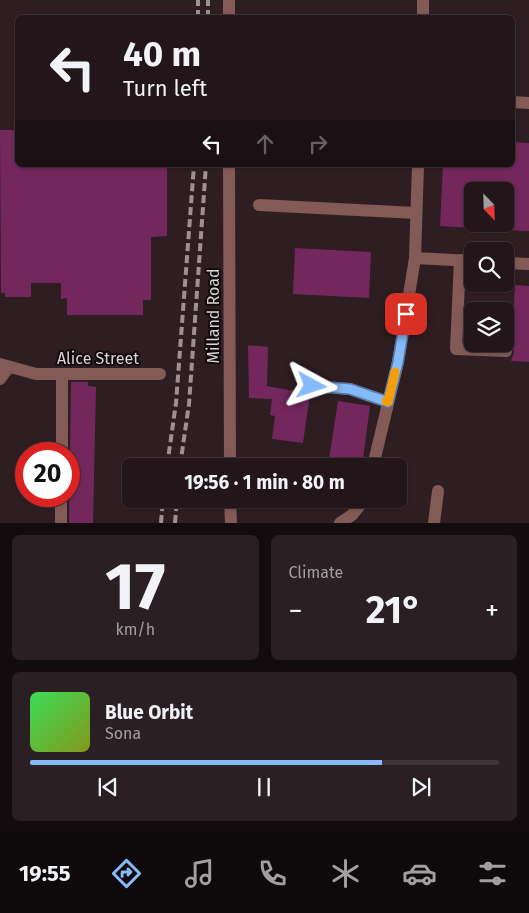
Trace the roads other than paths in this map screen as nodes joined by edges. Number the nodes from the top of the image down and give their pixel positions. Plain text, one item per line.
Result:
1 (228, 0) edge
2 (424, 0) edge
3 (228, 15) edge
4 (422, 15) edge
5 (515, 102) edge
6 (529, 102) edge
7 (229, 167) edge
8 (418, 167) edge
9 (259, 205) dead end
10 (416, 213) junction
11 (415, 258) junction
12 (464, 261) edge
13 (514, 263) edge
14 (529, 264) edge
15 (464, 279) edge
16 (464, 349) edge
17 (4, 366) edge
18 (62, 374) junction
19 (160, 374) dead end
20 (0, 379) edge
21 (312, 386) dead end
22 (388, 402) junction
23 (62, 442) edge
24 (230, 458) edge
25 (375, 458) edge
26 (438, 491) dead end
27 (62, 507) edge
28 (230, 508) edge
29 (358, 508) edge
30 (61, 523) edge
31 (230, 523) edge
32 (340, 523) edge
33 (434, 523) edge

1 - 3 street
2 - 4 street
5 - 6 street
7 - 24 street, Milland Road
8 - 10 street
9 - 10 street
10 - 11 street
11 - 12 street
11 - 22 street
13 - 14 street
15 - 16 street
17 - 18 street, Alice Street
17 - 20 street
18 - 19 street, Alice Street
18 - 23 street
21 - 22 street
22 - 25 street
26 - 33 street
27 - 30 street
28 - 31 street
29 - 32 street

